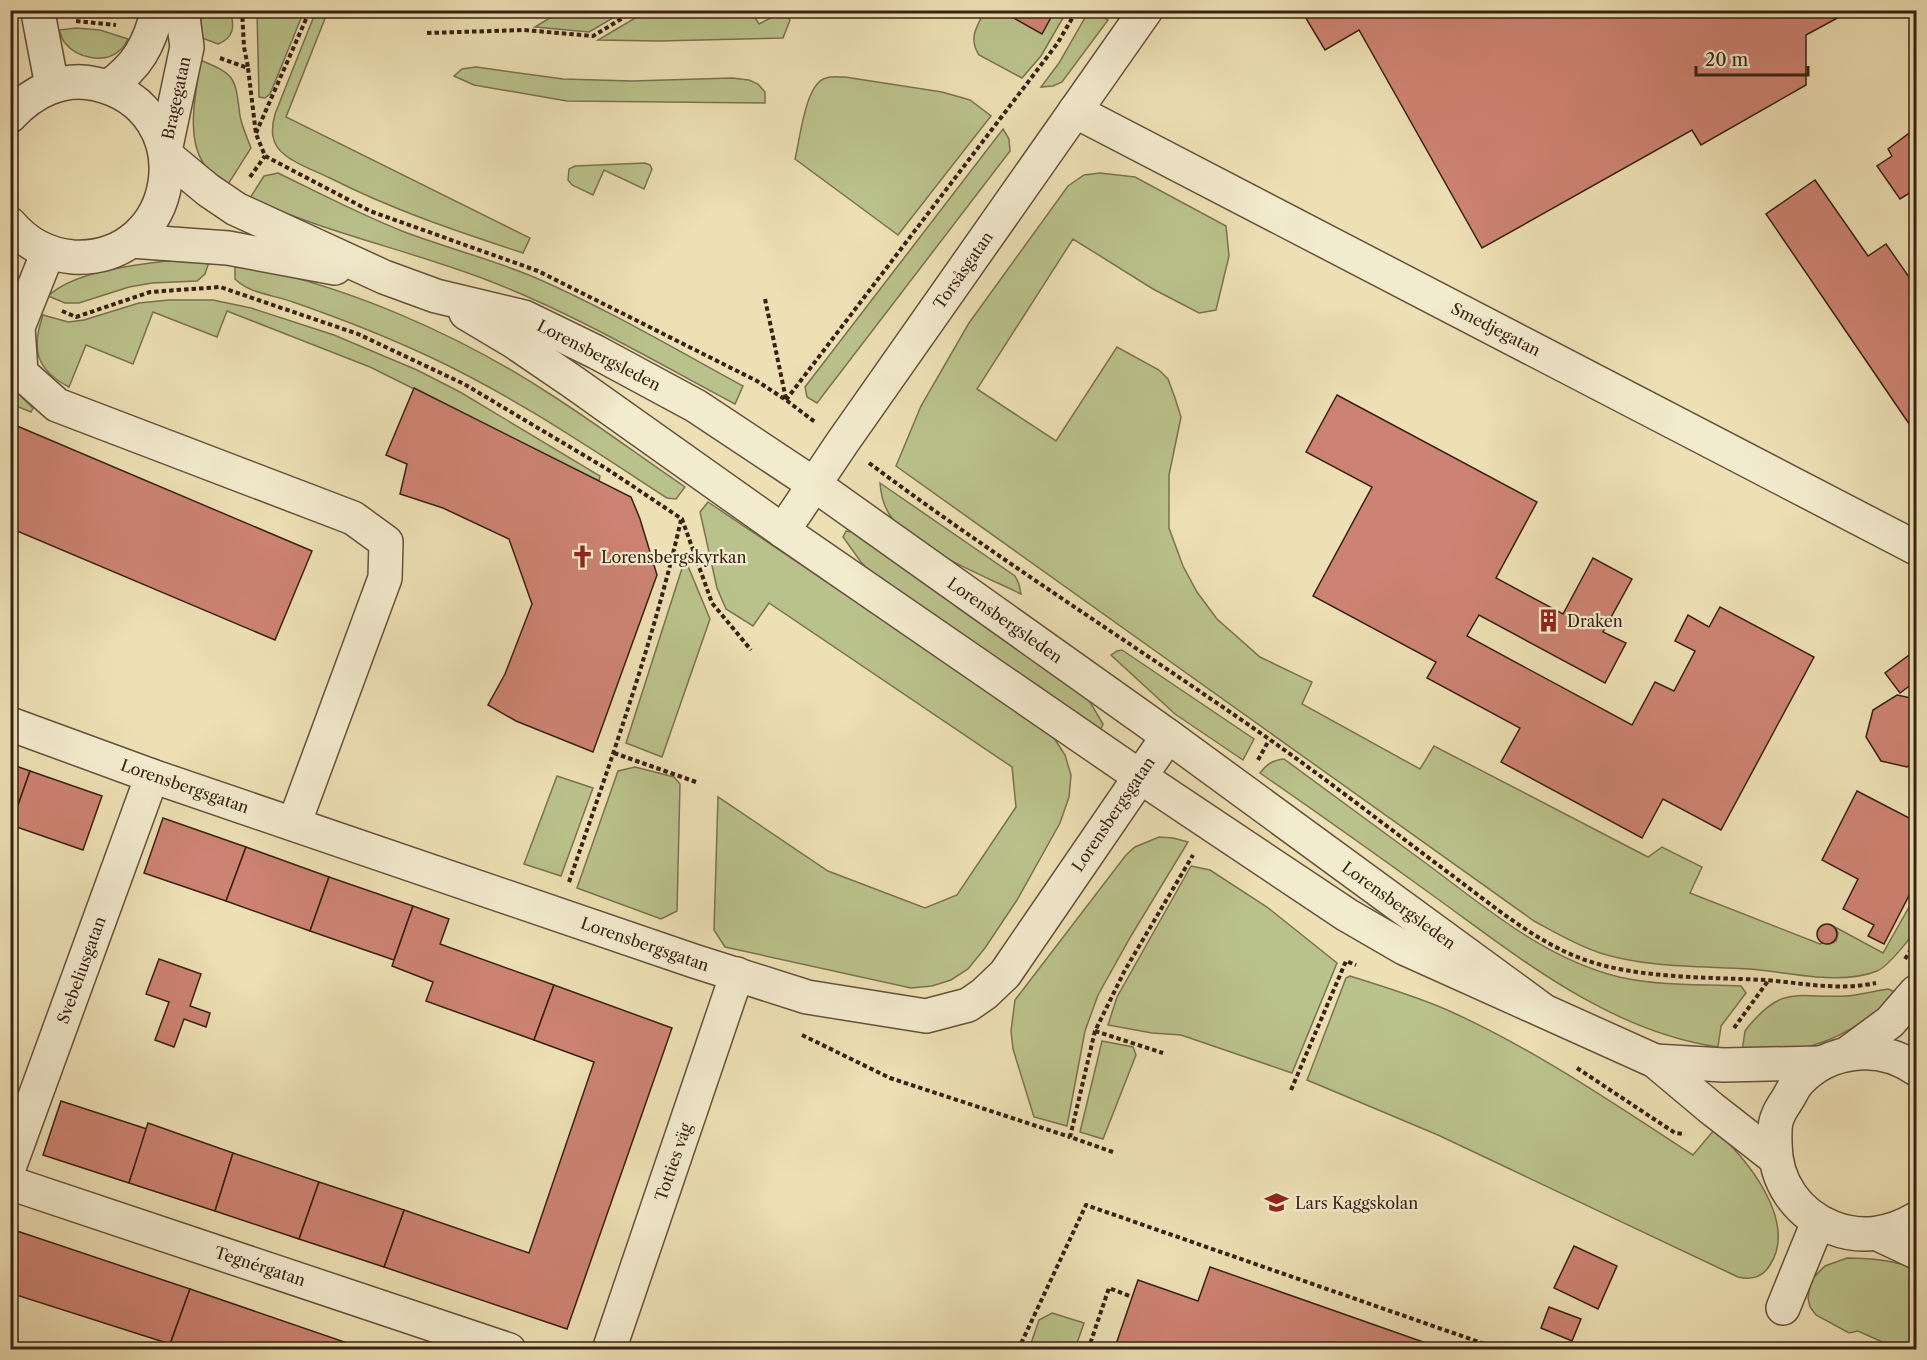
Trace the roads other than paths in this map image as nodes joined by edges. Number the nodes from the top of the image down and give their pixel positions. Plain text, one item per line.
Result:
1 (40, 10) edge
2 (158, 10) edge
3 (182, 10) edge
4 (1146, 10) edge
5 (108, 87) junction
6 (32, 92) edge
7 (1075, 111) junction
8 (10, 116) edge
9 (166, 154) junction
10 (10, 224) edge
11 (131, 241) junction
12 (48, 252) junction
13 (384, 277) junction
14 (436, 296) junction
15 (815, 485) junction
16 (783, 531) junction
17 (1917, 548) edge
18 (10, 724) edge
19 (1168, 736) junction
20 (152, 776) junction
21 (1139, 776) junction
22 (294, 824) junction
23 (737, 974) junction
24 (1917, 992) edge
25 (1540, 1008) junction
26 (1835, 1058) junction
27 (1655, 1061) junction
28 (1917, 1069) edge
29 (1775, 1158) junction
30 (10, 1165) edge
31 (10, 1183) edge
32 (1917, 1219) edge
33 (1818, 1222) junction
34 (1878, 1234) junction
35 (1917, 1252) edge
36 (1783, 1308) dead end
37 (509, 1350) edge
38 (609, 1350) edge

1 - 6 street
2 - 5 street
3 - 9 street, Bragegatan
4 - 7 street, Torsåsgatan
5 - 6 street
5 - 9 street
6 - 8 street
7 - 15 street, Torsåsgatan
7 - 17 street, Smedjegatan
9 - 11 street, Bragegatan
9 - 13 street, Lorensbergsleden
10 - 12 street
11 - 12 street
11 - 13 street, Lorensbergsleden
12 - 22 street
13 - 14 street, Lorensbergsleden
14 - 15 street, Lorensbergsleden
14 - 16 street, Lorensbergsleden
15 - 16 street, Torsåsgatan
15 - 19 street, Lorensbergsleden
16 - 21 street, Lorensbergsleden
18 - 20 street, Lorensbergsgatan
19 - 21 street, Lorensbergsgatan
19 - 25 street, Lorensbergsleden
20 - 22 street, Lorensbergsgatan
20 - 30 street, Svebeliusgatan
21 - 23 street, Lorensbergsgatan
21 - 25 street, Lorensbergsleden
22 - 23 street, Lorensbergsgatan
23 - 38 street, Totties väg
24 - 26 street
25 - 27 street, Lorensbergsleden
26 - 27 street, Lorensbergsleden
26 - 28 street, Lorensbergsleden
26 - 29 street
27 - 29 street, Lorensbergsleden
29 - 33 street
31 - 37 street, Tegnérgatan
32 - 34 street
33 - 34 street
33 - 36 street
34 - 35 street

